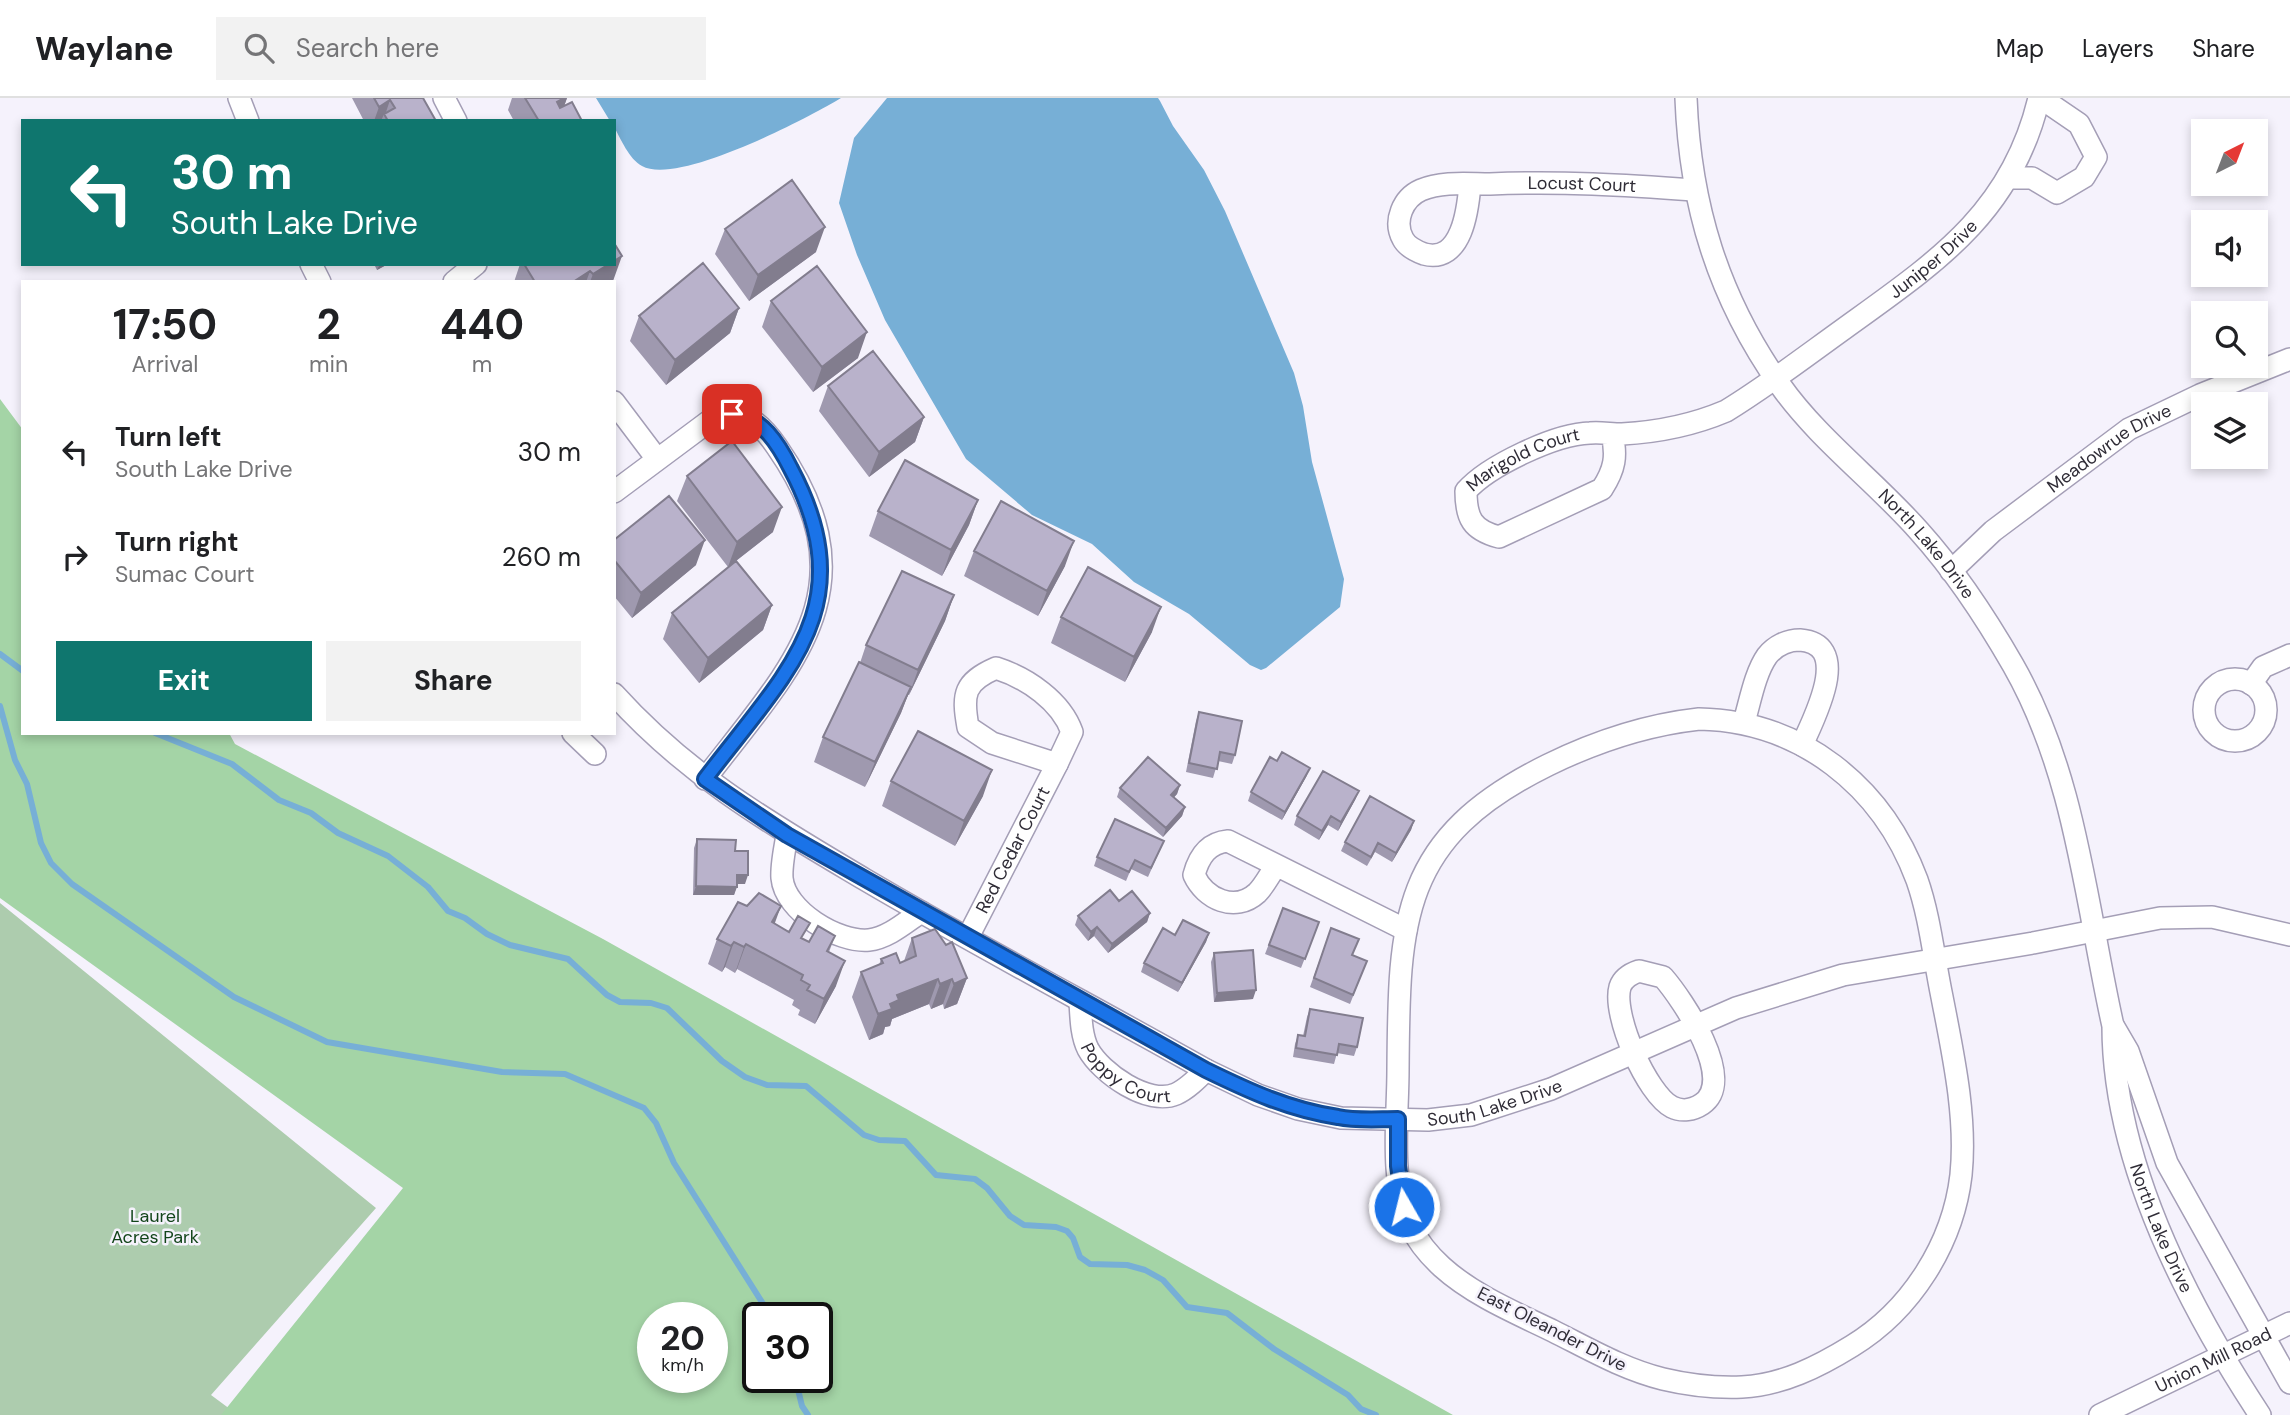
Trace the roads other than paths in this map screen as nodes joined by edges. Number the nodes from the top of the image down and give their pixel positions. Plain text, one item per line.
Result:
1 (444, 98) edge
2 (1686, 98) edge
3 (2040, 98) edge
4 (455, 119) edge
5 (2009, 178) junction
6 (1470, 184) dead end
7 (1694, 190) junction
8 (474, 266) edge
9 (456, 280) edge
10 (2290, 359) edge
11 (1775, 377) junction
12 (616, 405) edge
13 (1612, 434) junction
14 (657, 459) junction
15 (616, 490) edge
16 (1951, 572) junction
17 (2290, 655) edge
18 (2251, 684) dead end
19 (616, 696) edge
20 (1744, 722) junction
21 (575, 735) edge
22 (1802, 745) junction
23 (595, 754) dead end
24 (1057, 764) junction
25 (705, 779) junction
26 (787, 835) junction
27 (1276, 866) dead end
28 (921, 912) junction
29 (1406, 930) junction
30 (2095, 931) junction
31 (2290, 935) edge
32 (968, 937) junction
33 (1934, 958) junction
34 (1080, 1001) junction
35 (1695, 1023) junction
36 (2113, 1026) junction
37 (1634, 1052) junction
38 (1206, 1070) junction
39 (1398, 1119) junction
40 (2290, 1323) edge
41 (2263, 1337) junction
42 (2222, 1357) junction
43 (2290, 1383) edge
44 (2100, 1415) edge
45 (2260, 1415) edge

1 - 4 street
2 - 7 street, North Lake Drive
3 - 5 street, Juniper Drive
3 - 5 street
5 - 11 street, Juniper Drive
6 - 7 street, Locust Court
7 - 11 street, North Lake Drive
8 - 9 street
10 - 16 street, Meadowrue Drive
11 - 13 street, Marigold Court
11 - 16 street, North Lake Drive
12 - 14 street
13 - 13 street, Marigold Court
14 - 15 street
14 - 25 street
16 - 30 street, North Lake Drive
17 - 18 street
19 - 25 street, South Lake Drive
20 - 22 street, East Oleander Drive
20 - 22 street
20 - 29 street, East Oleander Drive
21 - 23 street
22 - 33 street, East Oleander Drive
24 - 24 street, Red Cedar Court
24 - 32 street, Red Cedar Court
25 - 26 street, South Lake Drive
26 - 28 street, South Lake Drive
26 - 28 street
27 - 29 street
28 - 32 street, South Lake Drive
29 - 39 street, East Oleander Drive
30 - 31 street
30 - 33 street, South Lake Drive
30 - 36 street, North Lake Drive
32 - 34 street, South Lake Drive
33 - 35 street, South Lake Drive
33 - 39 street, East Oleander Drive
34 - 38 street, South Lake Drive
34 - 38 street, Poppy Court
35 - 37 street, South Lake Drive
35 - 37 street
35 - 37 street
36 - 41 street, North Lake Drive
36 - 42 street, North Lake Drive
37 - 39 street, South Lake Drive
38 - 39 street, South Lake Drive
40 - 41 street, Union Mill Road
41 - 42 street, Union Mill Road
41 - 43 street, North Lake Drive
42 - 44 street, Union Mill Road
42 - 45 street, North Lake Drive

